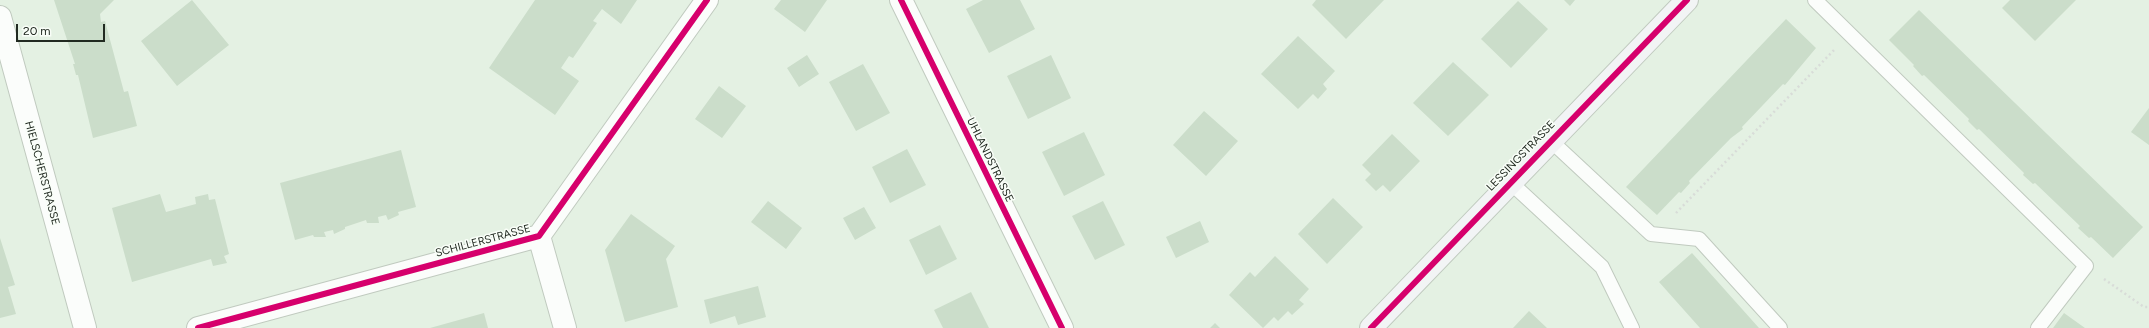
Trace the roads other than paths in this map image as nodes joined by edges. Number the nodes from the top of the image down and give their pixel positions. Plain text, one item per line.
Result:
1 (707, 0) edge
2 (901, 0) edge
3 (1687, 0) edge
4 (1815, 0) edge
5 (0, 17) edge
6 (1550, 140) junction
7 (1510, 182) junction
8 (540, 236) junction
9 (85, 328) edge
10 (198, 328) edge
11 (565, 328) edge
12 (1062, 328) edge
13 (1371, 328) edge
14 (1632, 328) edge
15 (1780, 328) edge
16 (2038, 328) edge

1 - 8 street, SCHILLERSTRASSE
2 - 12 street, UHLANDSTRASSE
3 - 6 street, LESSINGSTRASSE
4 - 16 lane
5 - 9 street, HIELSCHERSTRASSE
6 - 7 street, LESSINGSTRASSE
6 - 15 lane
7 - 13 street, LESSINGSTRASSE
7 - 14 lane
8 - 10 street, SCHILLERSTRASSE
8 - 11 street

